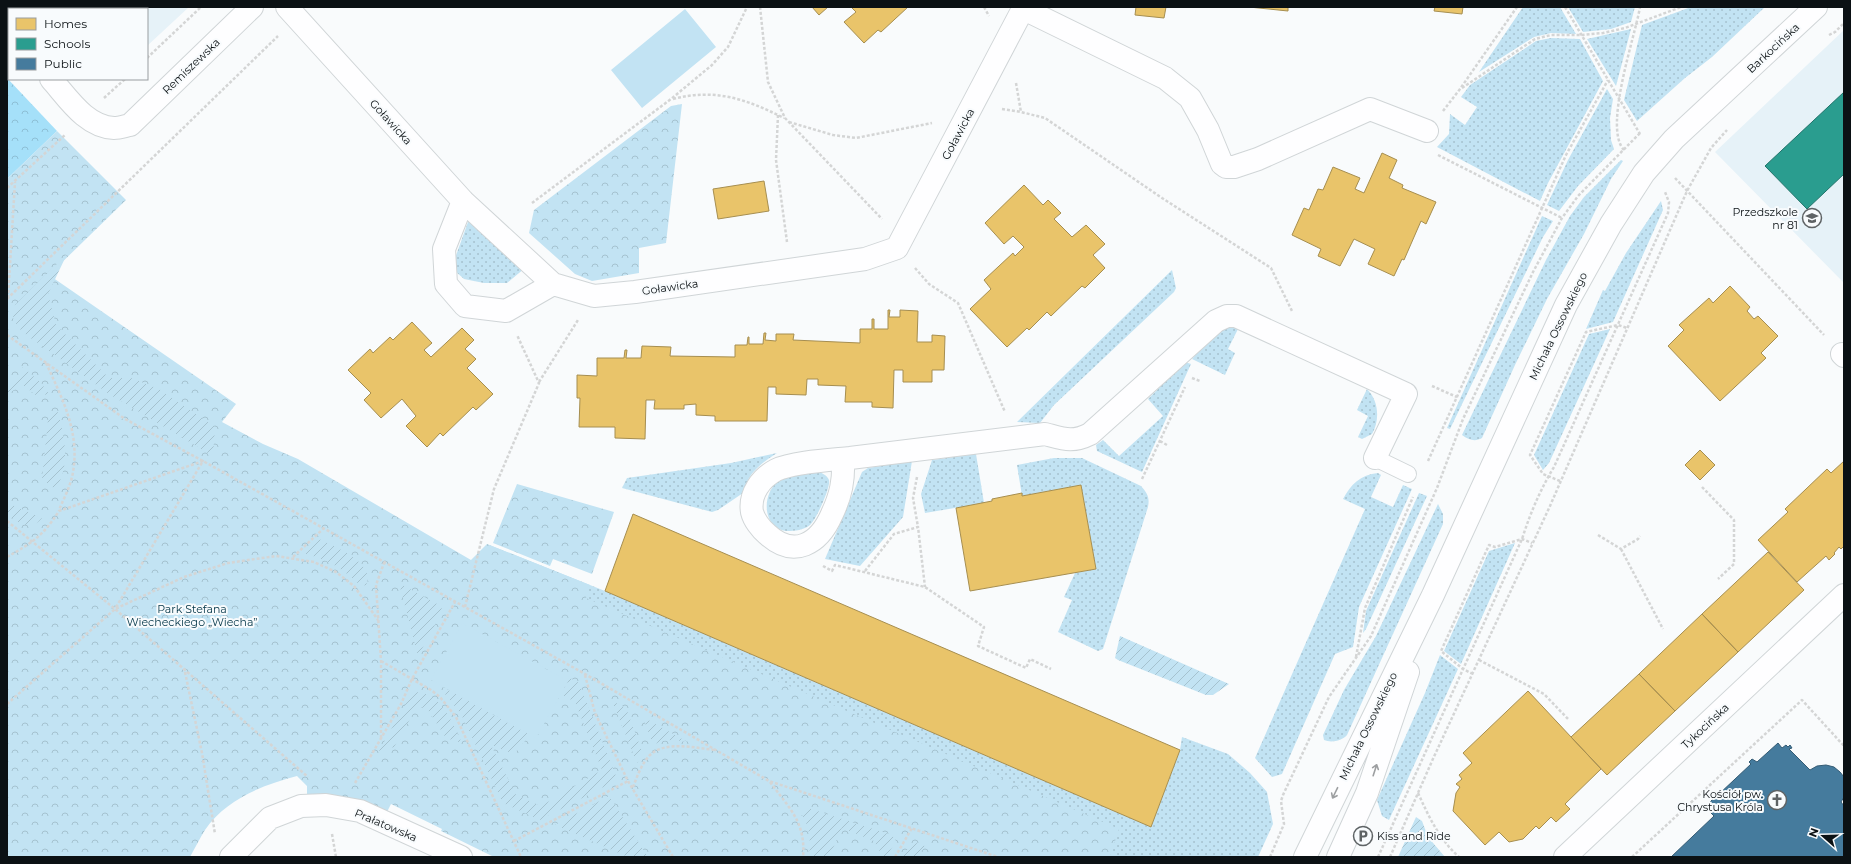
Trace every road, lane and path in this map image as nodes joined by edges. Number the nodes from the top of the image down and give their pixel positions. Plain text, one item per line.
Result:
1 (201, 7) edge
2 (252, 7) edge
3 (747, 7) edge
4 (760, 7) edge
5 (1516, 7) edge
6 (1565, 7) edge
7 (1640, 7) edge
8 (1681, 7) edge
9 (1816, 7) edge
10 (1024, 8) edge
11 (292, 13) edge
12 (1638, 23) junction
13 (1844, 23) edge
14 (1581, 36) junction
15 (1822, 38) dead end
16 (148, 57) edge
17 (52, 80) edge
18 (1608, 80) junction
19 (1730, 88) joint
20 (1460, 89) junction
21 (1618, 98) junction
22 (671, 99) junction
23 (778, 115) junction
24 (968, 116) junction
25 (785, 118) junction
26 (789, 122) junction
27 (1730, 127) dead end
28 (1427, 131) junction
29 (1640, 134) dead end
30 (1636, 136) dead end
31 (1650, 166) junction
32 (15, 181) dead end
33 (1687, 191) junction
34 (463, 201) junction
35 (532, 203) dead end
36 (1542, 208) junction
37 (1562, 218) dead end
38 (897, 248) junction
39 (791, 270) junction
40 (554, 284) junction
41 (594, 296) junction
42 (7, 298) edge
43 (506, 311) junction
44 (1293, 314) dead end
45 (1618, 325) junction
46 (1627, 328) junction
47 (7, 335) edge
48 (1178, 353) junction
49 (1843, 355) edge
50 (46, 363) junction
51 (539, 383) junction
52 (1428, 384) dead end
53 (1457, 397) junction
54 (1006, 413) dead end
55 (1160, 441) junction
56 (1167, 445) dead end
57 (924, 449) junction
58 (1375, 458) joint
59 (843, 459) junction
60 (203, 461) junction
61 (1426, 466) dead end
62 (1408, 474) dead end
63 (1548, 477) junction
64 (1142, 479) dead end
65 (1560, 481) junction
66 (1702, 487) dead end
67 (1414, 494) dead end
68 (59, 511) junction
69 (7, 521) edge
70 (918, 527) junction
71 (324, 528) junction
72 (1598, 535) dead end
73 (1640, 536) dead end
74 (1522, 539) junction
75 (33, 542) junction
76 (1532, 543) junction
77 (1621, 549) junction
78 (7, 557) edge
79 (293, 558) junction
80 (384, 563) junction
81 (821, 565) dead end
82 (865, 571) junction
83 (1718, 579) dead end
84 (925, 587) junction
85 (1433, 595) junction
86 (1844, 595) edge
87 (455, 602) junction
88 (465, 607) junction
89 (115, 609) junction
90 (378, 620) junction
91 (1663, 629) dead end
92 (1356, 658) dead end
93 (1479, 660) junction
94 (381, 661) junction
95 (1050, 669) dead end
96 (1463, 669) junction
97 (185, 672) junction
98 (585, 674) junction
99 (1472, 674) junction
100 (412, 679) junction
101 (7, 704) edge
102 (1569, 720) dead end
103 (381, 738) junction
104 (1844, 746) edge
105 (716, 750) junction
106 (312, 780) dead end
107 (628, 781) junction
108 (769, 781) junction
109 (352, 786) dead end
110 (633, 787) junction
111 (1418, 793) junction
112 (912, 828) junction
113 (215, 835) dead end
114 (514, 841) junction
115 (988, 855) edge
116 (231, 857) edge
117 (461, 857) edge
118 (521, 857) edge
119 (673, 857) edge
120 (803, 857) edge
121 (895, 857) edge
122 (998, 857) edge
123 (1305, 857) edge
124 (1338, 857) edge
125 (1378, 857) edge
126 (1390, 857) edge
127 (1459, 857) edge
128 (1565, 857) edge
129 (1632, 857) edge

1 - 16 path
2 - 17 street, Remiszewska
3 - 22 path
4 - 25 path
5 - 20 path
6 - 14 path
7 - 12 path
8 - 12 path
9 - 19 street, Barkocińska
10 - 24 street, Goławicka
10 - 28 street
11 - 34 street, Goławicka
11 - 42 path
12 - 14 path
12 - 21 path
13 - 15 path
14 - 18 path
14 - 20 path
18 - 21 path
18 - 36 path
19 - 31 street, Michała Ossowskiego
20 - 28 path
21 - 29 path
21 - 31 path
22 - 23 path
22 - 35 path
23 - 25 path
23 - 39 path
24 - 26 path
24 - 38 street, Goławicka
24 - 44 path
25 - 26 path
26 - 38 path
27 - 33 path
28 - 36 path
30 - 31 path
31 - 33 path
31 - 45 path
31 - 85 street, Michała Ossowskiego
32 - 42 path
33 - 46 path
33 - 49 path
34 - 40 street, Goławicka
34 - 43 street
36 - 37 path
36 - 53 path
38 - 39 street, Goławicka
38 - 54 path
39 - 41 street, Goławicka
40 - 41 street, Goławicka
40 - 43 street
41 - 51 path
43 - 51 path
45 - 46 path
45 - 63 path
45 - 63 path
46 - 65 path
47 - 50 path
48 - 55 path
48 - 57 street
48 - 58 street
50 - 60 path
50 - 68 path
51 - 88 path
52 - 53 path
53 - 61 path
55 - 56 path
55 - 64 path
57 - 59 street
57 - 70 path
58 - 62 lane
59 - 59 street
60 - 68 path
60 - 71 path
60 - 89 path
63 - 65 path
63 - 74 path
65 - 76 path
66 - 83 path
67 - 92 path
68 - 75 path
69 - 75 path
70 - 82 path
70 - 84 path
71 - 79 path
71 - 80 path
72 - 77 path
73 - 77 path
74 - 76 path
74 - 96 path
74 - 96 path
75 - 78 path
75 - 89 path
76 - 93 path
77 - 91 path
79 - 89 path
79 - 90 path
80 - 87 path
80 - 90 path
81 - 82 path
82 - 84 path
84 - 95 path
85 -> 123 street, Michała Ossowskiego
124 -> 85 street, Michała Ossowskiego
86 - 128 street, Tykocińska
87 - 88 path
87 - 100 path
88 - 98 path
89 - 97 path
89 - 101 path
90 - 94 path
93 - 99 path
93 - 102 path
94 - 100 path
94 - 103 path
96 - 99 path
96 - 125 path
97 - 106 path
97 - 113 path
98 - 105 path
98 - 107 path
99 - 111 path
100 - 103 path
100 - 114 path
103 - 109 path
104 - 129 path
105 - 108 path
105 - 110 path
107 - 110 path
107 - 114 path
108 - 112 path
108 - 120 path
110 - 119 path
111 - 126 path
111 - 127 path
112 - 115 path
112 - 121 path
114 - 118 path
115 - 122 path
116 - 117 street, Prałatowska

